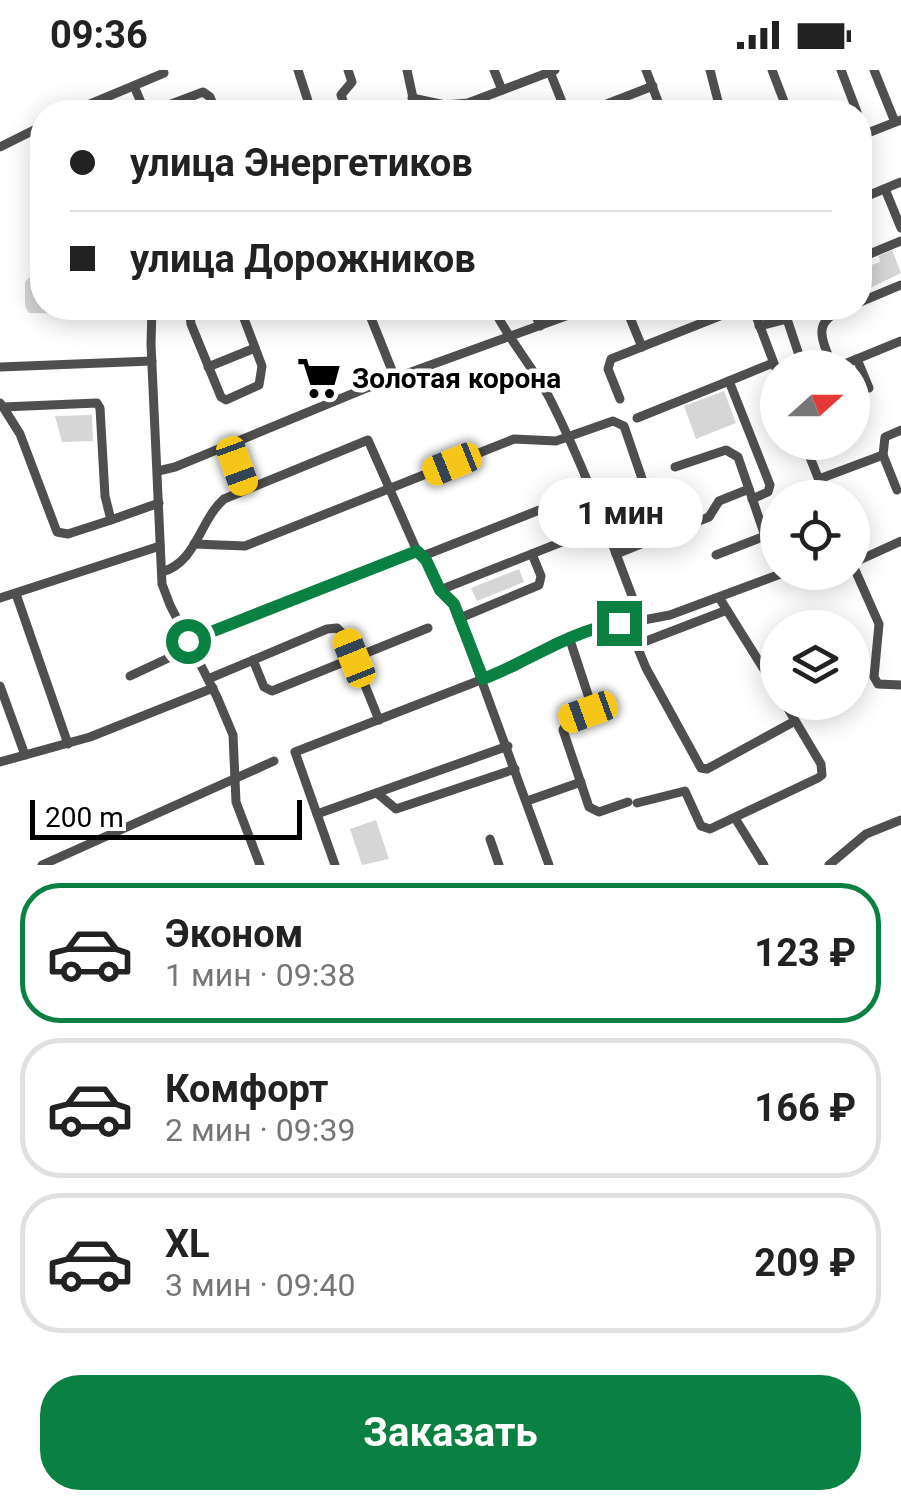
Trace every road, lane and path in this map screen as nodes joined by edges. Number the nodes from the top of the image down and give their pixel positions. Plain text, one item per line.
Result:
1 (298, 70) edge
2 (348, 70) edge
3 (407, 70) edge
4 (494, 70) edge
5 (646, 70) edge
6 (710, 70) edge
7 (772, 70) edge
8 (841, 70) edge
9 (874, 70) edge
10 (552, 71) edge
11 (164, 73) dead end
12 (134, 86) junction
13 (652, 86) junction
14 (502, 90) junction
15 (412, 98) joint
16 (100, 100) edge
17 (141, 100) edge
18 (181, 100) edge
19 (211, 100) edge
20 (307, 100) edge
21 (342, 100) edge
22 (421, 100) edge
23 (484, 100) edge
24 (562, 100) edge
25 (616, 100) edge
26 (657, 100) edge
27 (718, 100) edge
28 (783, 100) edge
29 (852, 100) edge
30 (898, 121) edge
31 (872, 131) edge
32 (30, 132) edge
33 (0, 146) edge
34 (901, 182) edge
35 (886, 188) junction
36 (872, 194) edge
37 (901, 228) edge
38 (901, 241) edge
39 (872, 253) edge
40 (901, 286) edge
41 (872, 297) edge
42 (152, 320) edge
43 (190, 320) edge
44 (245, 320) edge
45 (371, 320) edge
46 (499, 320) edge
47 (538, 320) edge
48 (556, 320) edge
49 (631, 320) edge
50 (710, 320) edge
51 (757, 320) edge
52 (783, 320) edge
53 (787, 320) edge
54 (826, 320) edge
55 (540, 326) junction
56 (759, 326) junction
57 (509, 338) junction
58 (900, 346) edge
59 (642, 347) junction
60 (256, 348) junction
61 (768, 350) edge
62 (797, 350) edge
63 (827, 350) edge
64 (870, 355) edge
65 (152, 361) junction
66 (0, 367) edge
67 (208, 367) junction
68 (760, 368) edge
69 (395, 378) junction
70 (728, 381) junction
71 (620, 399) dead end
72 (2, 405) edge
73 (636, 418) dead end
74 (901, 430) edge
75 (568, 437) junction
76 (229, 444) junction
77 (883, 454) junction
78 (811, 460) edge
79 (675, 468) dead end
80 (158, 471) junction
81 (819, 480) joint
82 (245, 488) junction
83 (389, 488) junction
84 (896, 490) dead end
85 (751, 494) junction
86 (159, 503) junction
87 (552, 505) dead end
88 (111, 520) junction
89 (760, 521) edge
90 (604, 525) junction
91 (662, 537) junction
92 (760, 538) edge
93 (901, 541) edge
94 (194, 544) junction
95 (160, 546) junction
96 (420, 554) junction
97 (532, 554) junction
98 (616, 554) junction
99 (716, 555) dead end
100 (870, 555) edge
101 (162, 572) junction
102 (760, 583) edge
103 (440, 590) junction
104 (864, 590) edge
105 (16, 594) junction
106 (0, 598) edge
107 (720, 599) junction
108 (727, 610) junction
109 (686, 611) junction
110 (460, 618) junction
111 (640, 620) junction
112 (626, 622) junction
113 (690, 622) junction
114 (428, 628) dead end
115 (569, 637) junction
116 (190, 644) junction
117 (636, 645) junction
118 (354, 658) junction
119 (253, 660) junction
120 (760, 663) edge
121 (130, 676) dead end
122 (483, 679) junction
123 (210, 684) junction
124 (901, 685) edge
125 (0, 686) edge
126 (5, 713) edge
127 (379, 720) junction
128 (795, 721) joint
129 (68, 744) junction
130 (508, 746) junction
131 (26, 755) junction
132 (274, 761) dead end
133 (466, 761) junction
134 (0, 762) edge
135 (516, 769) junction
136 (235, 778) junction
137 (581, 782) junction
138 (474, 783) junction
139 (376, 793) junction
140 (527, 801) junction
141 (316, 814) junction
142 (736, 818) junction
143 (901, 820) edge
144 (490, 839) dead end
145 (42, 865) edge
146 (260, 865) edge
147 (335, 865) edge
148 (500, 865) edge
149 (549, 865) edge
150 (764, 865) edge
151 (829, 865) edge

1 - 20 street
2 - 21 street
3 - 15 street
4 - 14 street
5 - 13 street
6 - 27 street
7 - 28 street
8 - 29 street
9 - 30 street
10 - 14 street
10 - 24 street
11 - 12 street
12 - 16 street
12 - 17 street
13 - 25 street
13 - 26 street
14 - 23 street
15 - 22 street
18 - 19 street
30 - 31 street
32 - 33 street
34 - 35 street
35 - 36 street
35 - 37 street
38 - 39 street
40 - 41 street
42 - 65 street
43 - 67 street
44 - 60 street
45 - 69 street
46 - 57 street
47 - 55 street
48 - 55 street
49 - 59 street
50 - 59 street
51 - 56 street
52 - 56 street
53 - 62 street
54 - 63 street
55 - 57 street
56 - 61 street
57 - 69 street
57 - 75 street
58 - 64 street
59 - 71 street
60 - 67 street
60 - 67 street
65 - 66 street
65 - 80 street
68 - 70 street
69 - 76 street
70 - 73 street
70 - 85 street
72 - 88 street
72 - 88 street
74 - 77 street
75 - 83 street
75 - 90 street
75 - 91 street
76 - 80 street
76 - 82 street
77 - 81 street
77 - 84 street
78 - 81 street
79 - 85 street
80 - 86 street
82 - 83 street
82 - 94 street
83 - 94 street
83 - 96 street
85 - 89 street
85 - 91 street
86 - 88 street
86 - 95 street
87 - 96 street
90 - 97 street
90 - 98 street
91 - 98 street
92 - 99 street
93 - 100 street
94 - 101 street
95 - 101 street
95 - 105 street
96 - 103 street
96 - 116 street
97 - 103 street
97 - 110 street
98 - 111 street
101 - 116 street
102 - 107 street
103 - 110 street
104 - 124 street
105 - 106 street
105 - 129 street
107 - 108 street
107 - 109 street
108 - 113 street
108 - 120 street
109 - 111 street
109 - 113 street
110 - 122 street
111 - 112 street
112 - 115 street
112 - 117 street
113 - 117 street
114 - 118 street
115 - 122 street
115 - 137 street
116 - 121 street
116 - 123 street
117 - 128 street
118 - 119 street
118 - 119 street
118 - 127 street
119 - 123 street
122 - 127 street
122 - 130 street
123 - 129 street
123 - 136 street
125 - 126 street
126 - 131 street
127 - 141 street
128 - 142 street
129 - 131 street
130 - 133 street
130 - 135 street
131 - 134 street
132 - 136 street
133 - 138 street
133 - 139 street
135 - 138 street
135 - 140 street
136 - 145 street
136 - 146 street
137 - 140 street
137 - 142 street
138 - 139 street
139 - 141 street
140 - 149 street
141 - 147 street
142 - 150 street
143 - 151 street
144 - 148 street

